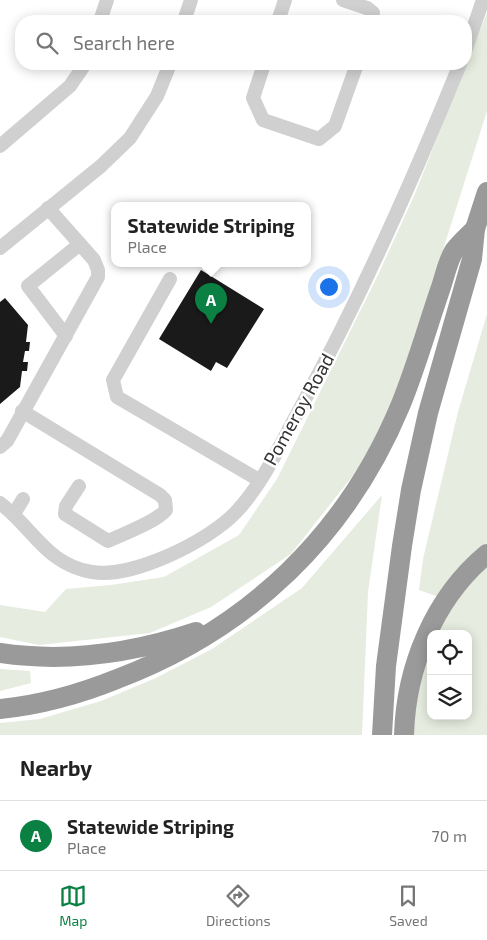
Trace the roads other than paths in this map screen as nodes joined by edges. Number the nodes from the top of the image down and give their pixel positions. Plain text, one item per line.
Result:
1 (107, 0) edge
2 (191, 0) edge
3 (285, 0) edge
4 (343, 0) edge
5 (483, 0) edge
6 (102, 15) edge
7 (186, 15) edge
8 (280, 15) edge
9 (373, 15) edge
10 (472, 32) edge
11 (81, 70) edge
12 (168, 70) edge
13 (262, 70) edge
14 (355, 70) edge
15 (457, 70) edge
16 (0, 146) edge
17 (487, 192) edge
18 (48, 208) junction
19 (475, 229) junction
20 (80, 244) junction
21 (0, 248) edge
22 (170, 278) dead end
23 (66, 336) junction
24 (22, 411) junction
25 (3, 444) edge
26 (259, 480) junction
27 (79, 486) dead end
28 (23, 499) dead end
29 (0, 503) edge
30 (14, 514) junction
31 (487, 554) edge
32 (231, 620) junction
33 (0, 653) edge
34 (0, 709) edge
35 (382, 735) edge
36 (404, 735) edge

1 - 6 street
2 - 7 street
3 - 8 street
4 - 9 street
5 - 10 street
11 - 16 street
12 - 18 street
13 - 14 street
15 - 26 street, Pomeroy Road
17 - 19 highway
18 - 20 street
18 - 21 street
19 - 32 highway
19 - 35 highway
20 - 23 street
20 - 23 street
22 - 26 street
23 - 24 street
24 - 25 street
24 - 27 street
26 - 30 street, Pomeroy Road
28 - 30 street
29 - 30 street, Pomeroy Road
31 - 36 highway
32 - 33 highway
32 - 34 highway

